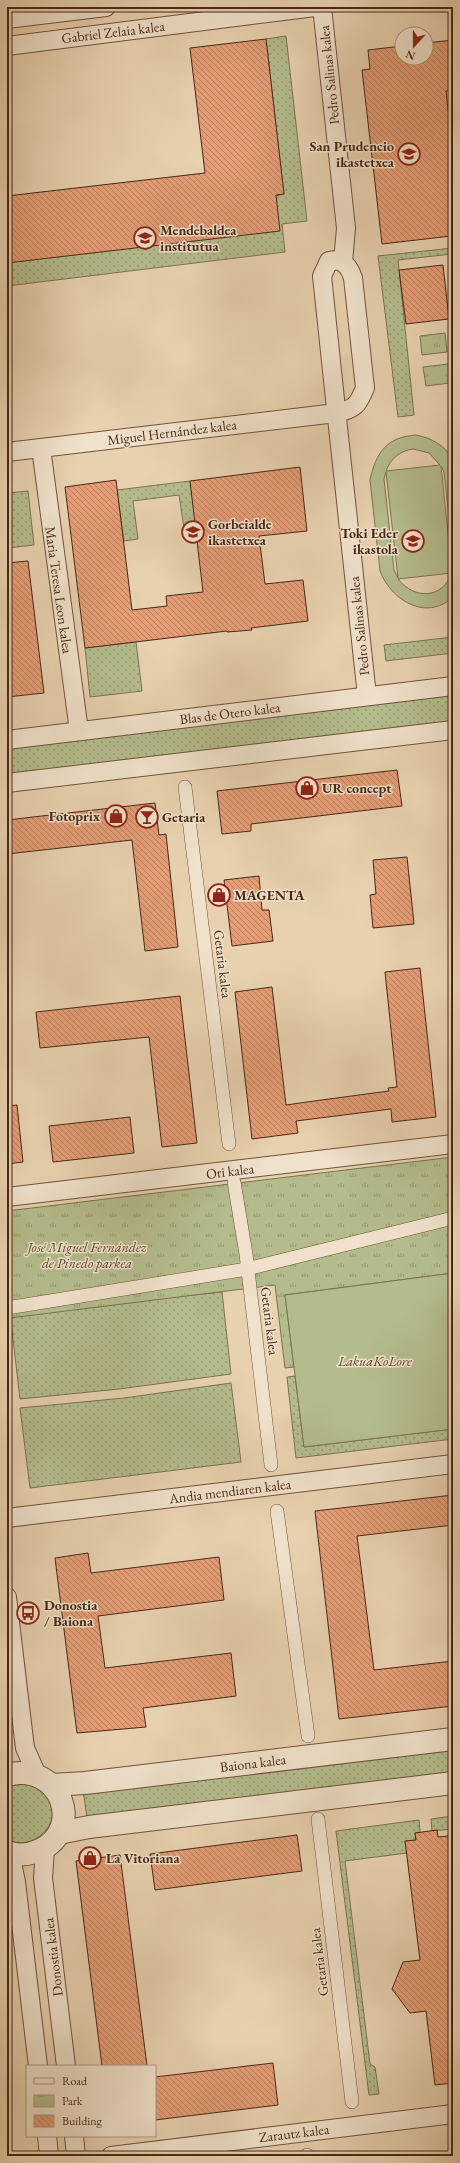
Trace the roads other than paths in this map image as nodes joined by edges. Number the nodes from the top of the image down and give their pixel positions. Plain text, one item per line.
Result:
1 (106, 7) edge
2 (315, 7) edge
3 (322, 7) edge
4 (7, 19) edge
5 (7, 46) edge
6 (343, 262) junction
7 (336, 413) junction
8 (41, 448) junction
9 (7, 452) edge
10 (453, 686) edge
11 (367, 696) junction
12 (453, 730) edge
13 (79, 731) junction
14 (7, 740) edge
15 (7, 784) edge
16 (185, 787) dead end
17 (229, 1144) dead end
18 (453, 1144) edge
19 (234, 1182) dead end
20 (7, 1197) edge
21 (453, 1218) edge
22 (247, 1269) junction
23 (7, 1308) edge
24 (453, 1464) edge
25 (271, 1465) dead end
26 (277, 1510) dead end
27 (7, 1518) edge
28 (7, 1597) edge
29 (308, 1736) dead end
30 (453, 1739) edge
31 (7, 1775) edge
32 (45, 1780) junction
33 (453, 1783) edge
34 (318, 1819) dead end
35 (52, 1840) junction
36 (8, 1852) edge
37 (38, 2065) edge
38 (66, 2065) edge
39 (352, 2102) dead end
40 (453, 2114) edge
41 (46, 2137) edge
42 (74, 2137) edge
43 (49, 2156) edge
44 (76, 2156) edge
45 (111, 2156) edge

1 - 4 street, Gabriel Zelaia kalea
2 - 5 street, Gabriel Zelaia kalea
3 - 6 street, Pedro Salinas kalea
6 - 7 street, Pedro Salinas kalea
6 - 7 street
7 - 8 street, Miguel Hernández kalea
7 - 11 street, Pedro Salinas kalea
8 - 9 street, Miguel Hernández kalea
8 - 13 street, Maria Teresa Leon kalea
10 - 11 street, Blas de Otero kalea
11 - 13 street, Blas de Otero kalea
12 - 15 street
13 - 14 street, Blas de Otero kalea
16 - 17 street, Getaria kalea
18 - 20 street, Ori kalea
19 - 22 street, Getaria kalea
21 - 22 street
22 - 23 street
22 - 25 street, Getaria kalea
24 - 27 street, Andia mendiaren kalea
26 - 29 street
28 - 32 street
30 - 32 street, Baiona kalea
31 - 32 street, Baiona kalea
32 - 35 street
33 - 35 street
34 - 39 street, Getaria kalea
35 - 36 street
35 - 38 street, Donostia kalea
36 - 37 street, Donostia kalea
40 - 45 street, Zarautz kalea
41 - 43 street
42 - 44 street

